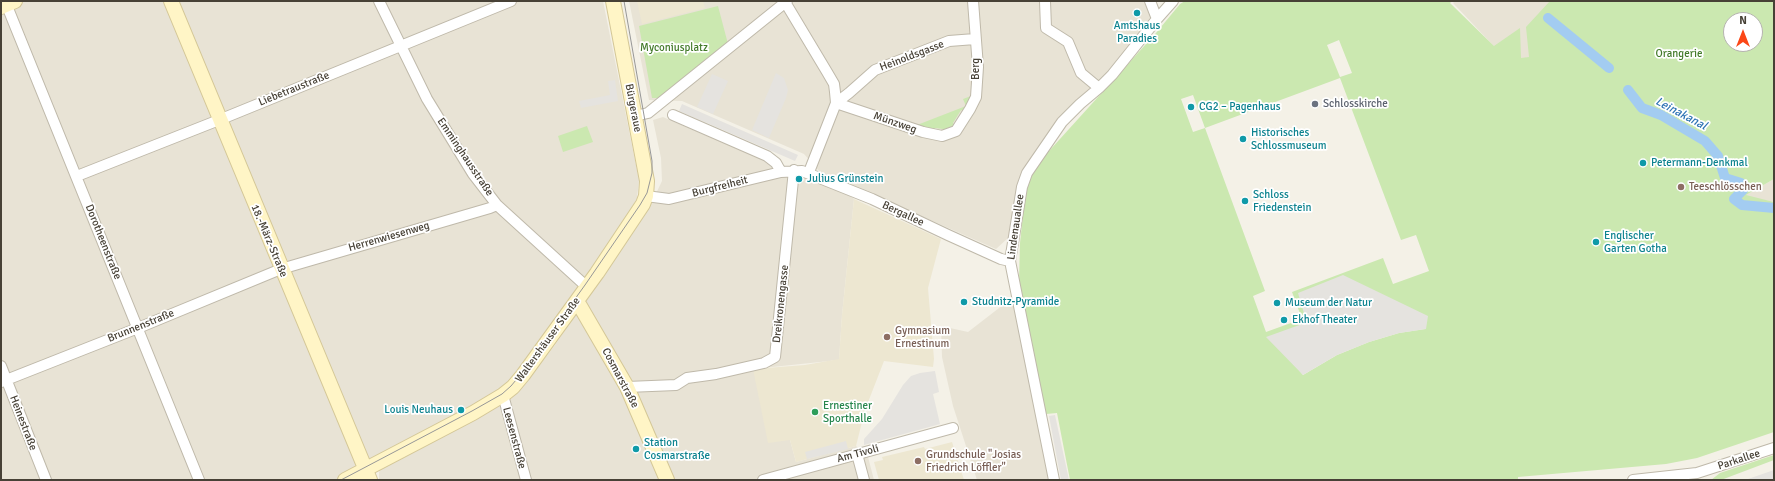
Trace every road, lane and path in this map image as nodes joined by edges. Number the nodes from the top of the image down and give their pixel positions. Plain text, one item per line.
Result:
1 (171, 1) edge
2 (378, 1) edge
3 (511, 1) edge
4 (613, 1) edge
5 (973, 1) edge
6 (1044, 1) edge
7 (1150, 1) edge
8 (1173, 1) edge
9 (786, 2) edge
10 (7, 3) edge
11 (1156, 19) junction
12 (975, 39) junction
13 (402, 45) junction
14 (1099, 88) junction
15 (836, 103) junction
16 (673, 115) dead end
17 (635, 116) junction
18 (219, 120) junction
19 (956, 131) joint
20 (794, 170) junction
21 (781, 172) junction
22 (809, 172) junction
23 (77, 176) junction
24 (646, 196) junction
25 (497, 204) junction
26 (638, 213) joint
27 (1010, 261) junction
28 (281, 269) junction
29 (587, 287) junction
30 (576, 302) junction
31 (138, 328) junction
32 (1, 366) edge
33 (4, 381) edge
34 (628, 387) junction
35 (503, 395) junction
36 (954, 428) dead end
37 (1774, 448) edge
38 (857, 454) junction
39 (367, 475) edge
40 (1698, 476) edge
41 (46, 480) edge
42 (199, 480) edge
43 (345, 480) edge
44 (526, 480) edge
45 (667, 480) edge
46 (763, 480) edge
47 (864, 480) edge
48 (1054, 480) edge
49 (1633, 480) edge

1 - 18 street, 18.-März-Straße
2 - 13 street, Emminghausstraße
3 - 13 street, Liebetraustraße
4 - 17 street, Bürgeraue
5 - 12 street, Berg
6 - 14 street
7 - 11 street
8 - 11 street, Lindenauallee
9 - 15 street
9 - 17 street
10 - 23 street, Dorotheenstraße
11 - 14 street, Lindenauallee
12 - 15 street, Heinoldsgasse
12 - 19 street, Berg
13 - 18 street, Liebetraustraße
13 - 25 street, Emminghausstraße
14 - 27 street, Lindenauallee
15 - 19 street, Münzweg
15 - 22 street
16 - 21 street
17 - 24 street, Bürgeraue
18 - 23 street, Liebetraustraße
18 - 28 street, 18.-März-Straße
20 - 21 street, Burgfreiheit
20 - 22 street, Bergallee
20 - 34 street, Dreikronengasse
21 - 24 street, Burgfreiheit
22 - 27 street, Bergallee
23 - 31 street, Dorotheenstraße
24 - 26 street, Bürgeraue
25 - 28 street, Herrenwiesenweg
25 - 29 street, Emminghausstraße
26 - 29 street, Waltershäuser Straße
27 - 48 street, Lindenauallee
28 - 31 street, Brunnenstraße
28 - 39 street, 18.-März-Straße
29 - 30 street, Waltershäuser Straße
30 - 34 street, Cosmarstraße
30 - 35 street, Waltershäuser Straße
31 - 33 street, Brunnenstraße
31 - 42 street, Dorotheenstraße
32 - 33 street, Heinestraße
33 - 41 street, Heinestraße
34 - 45 street, Cosmarstraße
35 - 39 street, Waltershäuser Straße
35 - 44 street, Leesenstraße
36 - 38 street, Am Tivoli
37 - 40 street, Parkallee
38 - 46 street, Am Tivoli
38 - 47 street
39 - 43 street, Waltershäuser Straße
40 - 49 street, Parkallee

